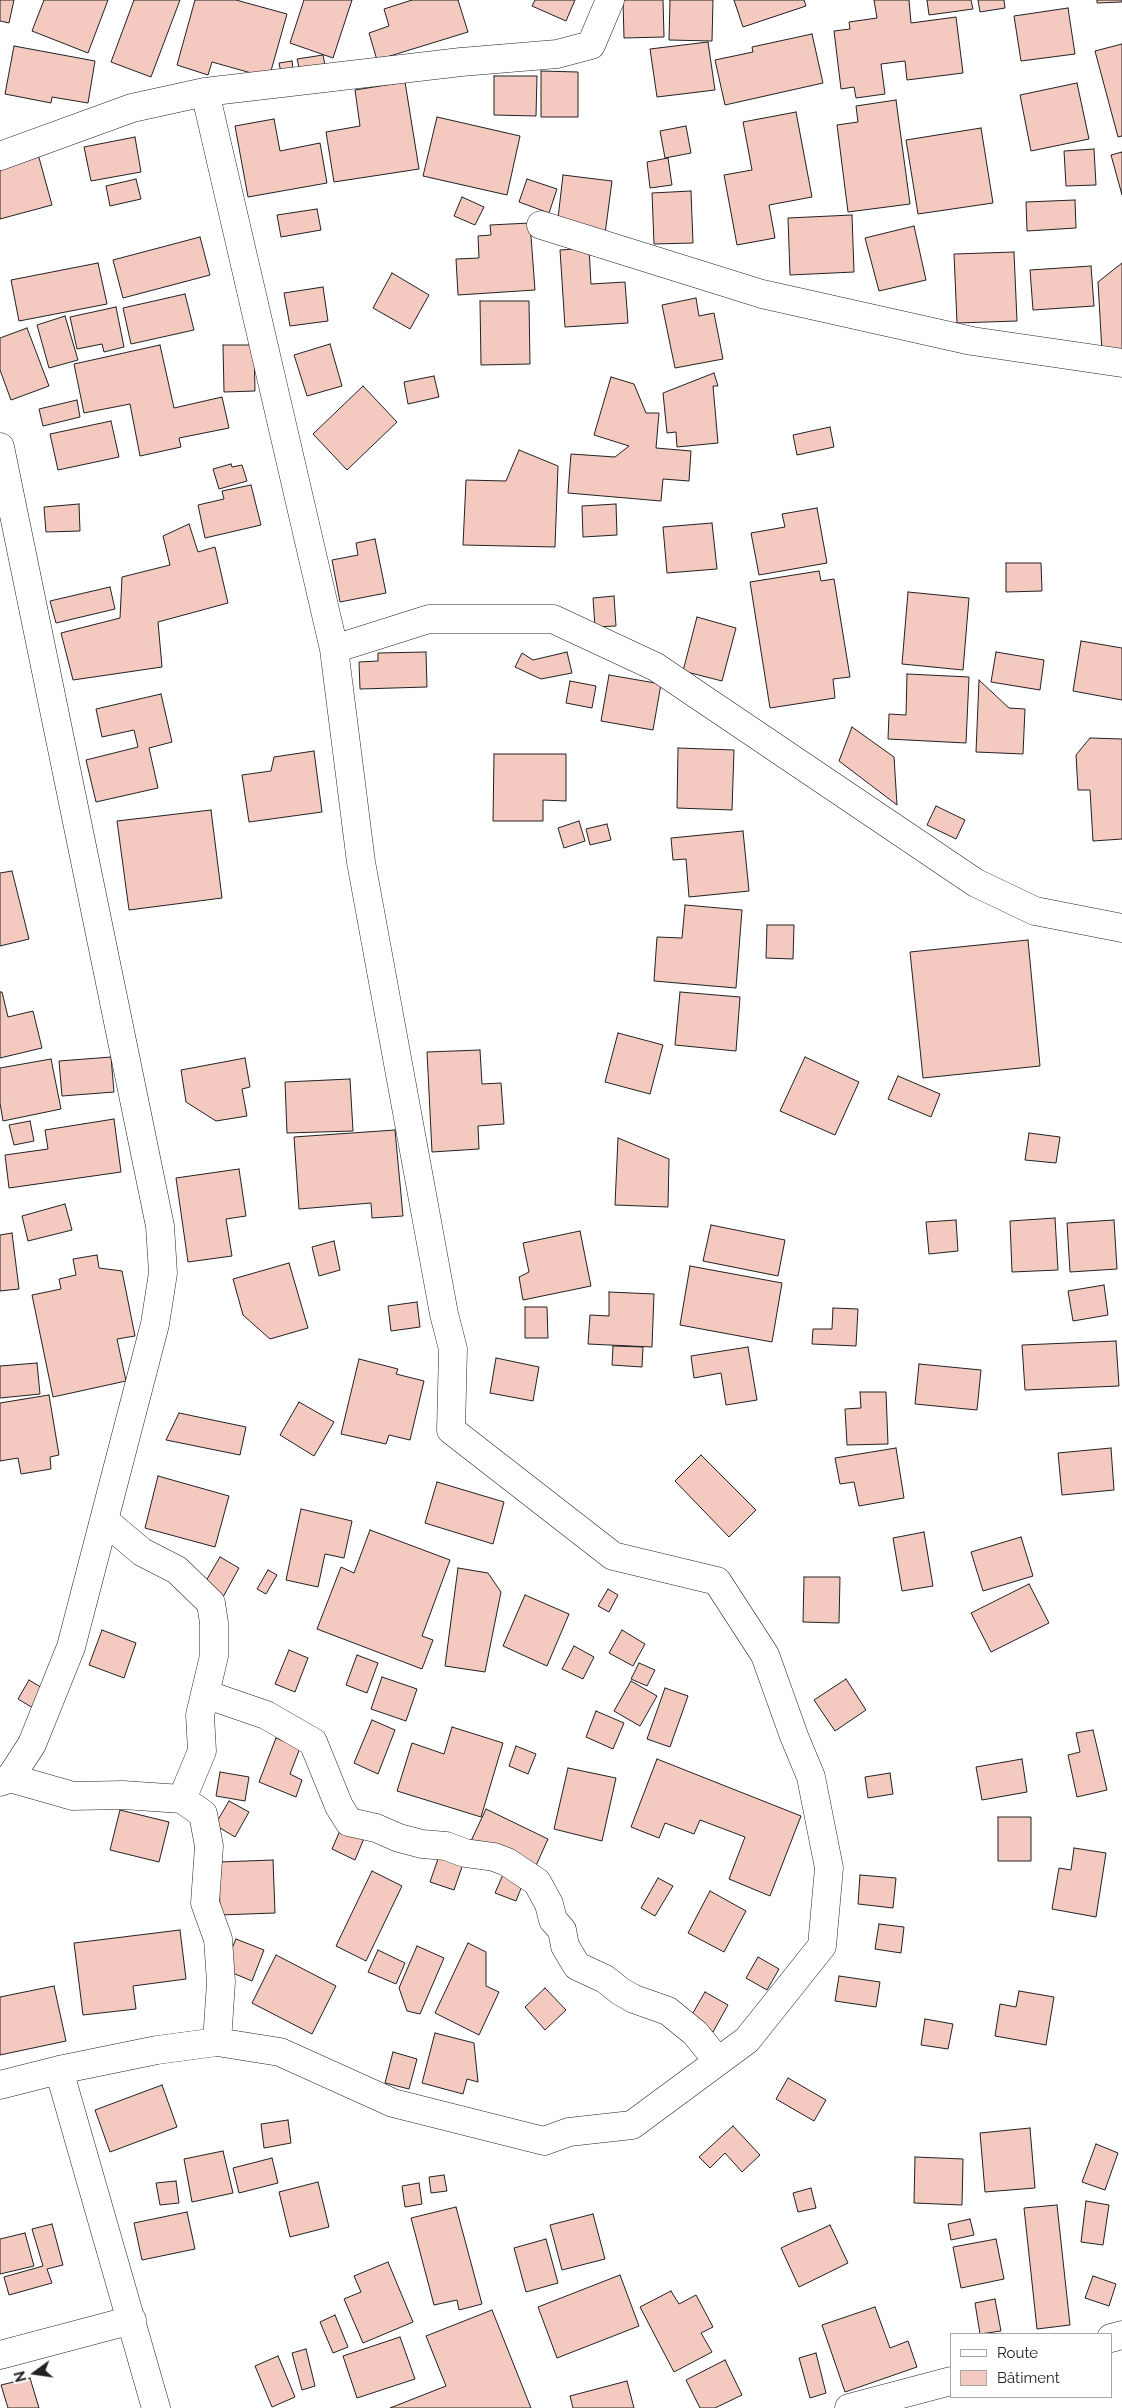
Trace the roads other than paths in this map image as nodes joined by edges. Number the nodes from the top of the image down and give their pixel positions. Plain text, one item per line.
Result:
1 (610, 0) edge
2 (205, 92) junction
3 (0, 156) edge
4 (540, 225) dead end
5 (1122, 363) edge
6 (0, 447) edge
7 (334, 649) junction
8 (1122, 928) edge
9 (104, 1520) junction
10 (205, 1694) junction
11 (5, 1780) edge
12 (182, 1799) junction
13 (217, 2042) junction
14 (718, 2061) junction
15 (59, 2070) junction
16 (0, 2085) edge
17 (132, 2320) junction
18 (0, 2355) edge
19 (950, 2381) edge
20 (156, 2408) edge
21 (849, 2408) edge

1 - 2 street
2 - 3 street
2 - 7 street
4 - 5 street
6 - 9 street
7 - 8 street
7 - 14 street
9 - 10 street
9 - 11 street
10 - 12 street
10 - 14 street
11 - 12 street
12 - 13 street
13 - 14 street
13 - 15 street
15 - 16 street
15 - 17 street
17 - 18 street
17 - 20 street
19 - 21 street

